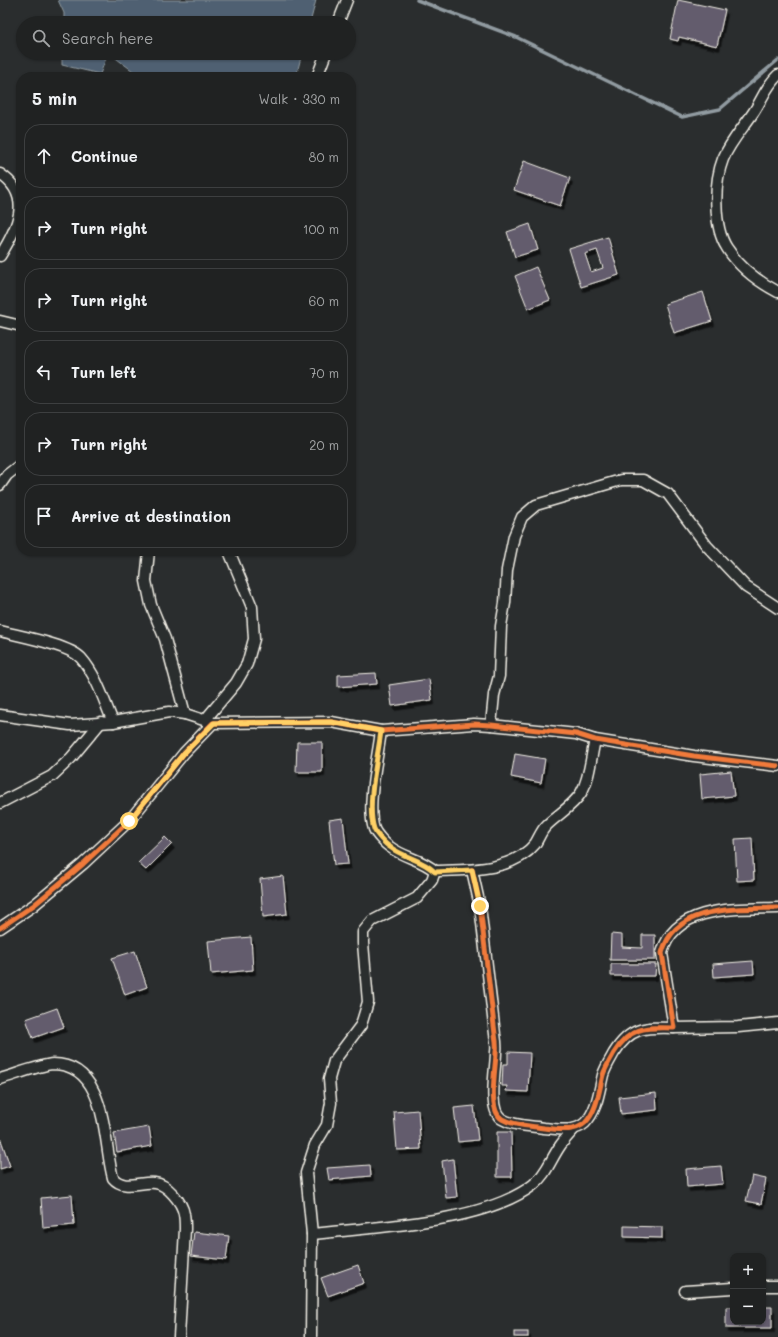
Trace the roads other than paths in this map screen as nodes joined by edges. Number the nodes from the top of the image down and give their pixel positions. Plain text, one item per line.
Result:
1 (347, 0) edge
2 (341, 16) edge
3 (323, 60) edge
4 (319, 72) edge
5 (778, 75) edge
6 (0, 174) edge
7 (16, 190) edge
8 (16, 228) edge
9 (0, 256) edge
10 (778, 292) edge
11 (0, 321) edge
12 (16, 325) edge
13 (16, 468) edge
14 (0, 485) edge
15 (149, 556) edge
16 (231, 556) edge
17 (778, 608) edge
18 (0, 631) edge
19 (185, 714) junction
20 (0, 715) edge
21 (101, 722) junction
22 (113, 722) junction
23 (209, 722) junction
24 (491, 725) junction
25 (381, 731) junction
26 (595, 740) junction
27 (778, 766) edge
28 (0, 803) edge
29 (472, 870) junction
30 (435, 872) junction
31 (778, 908) edge
32 (0, 928) edge
33 (778, 1023) edge
34 (674, 1028) junction
35 (0, 1079) edge
36 (574, 1129) junction
37 (312, 1234) junction
38 (766, 1286) edge
39 (778, 1286) edge
40 (730, 1288) edge
41 (685, 1291) dead end
42 (179, 1337) edge
43 (311, 1337) edge

1 - 2 street
3 - 4 street
5 - 10 street
6 - 7 street
8 - 9 street
11 - 12 street
13 - 14 street
15 - 19 street
16 - 23 street
17 - 24 street
18 - 22 street
19 - 22 street
19 - 23 street
20 - 21 street
21 - 22 street
21 - 28 street
23 - 25 street
23 - 32 street
24 - 25 street
24 - 26 street
25 - 30 street
26 - 27 street
26 - 29 street
29 - 30 street
29 - 36 street
30 - 37 street
31 - 34 street
33 - 34 street
34 - 36 street
35 - 42 street
36 - 37 street
37 - 43 street
38 - 39 street
40 - 41 street

